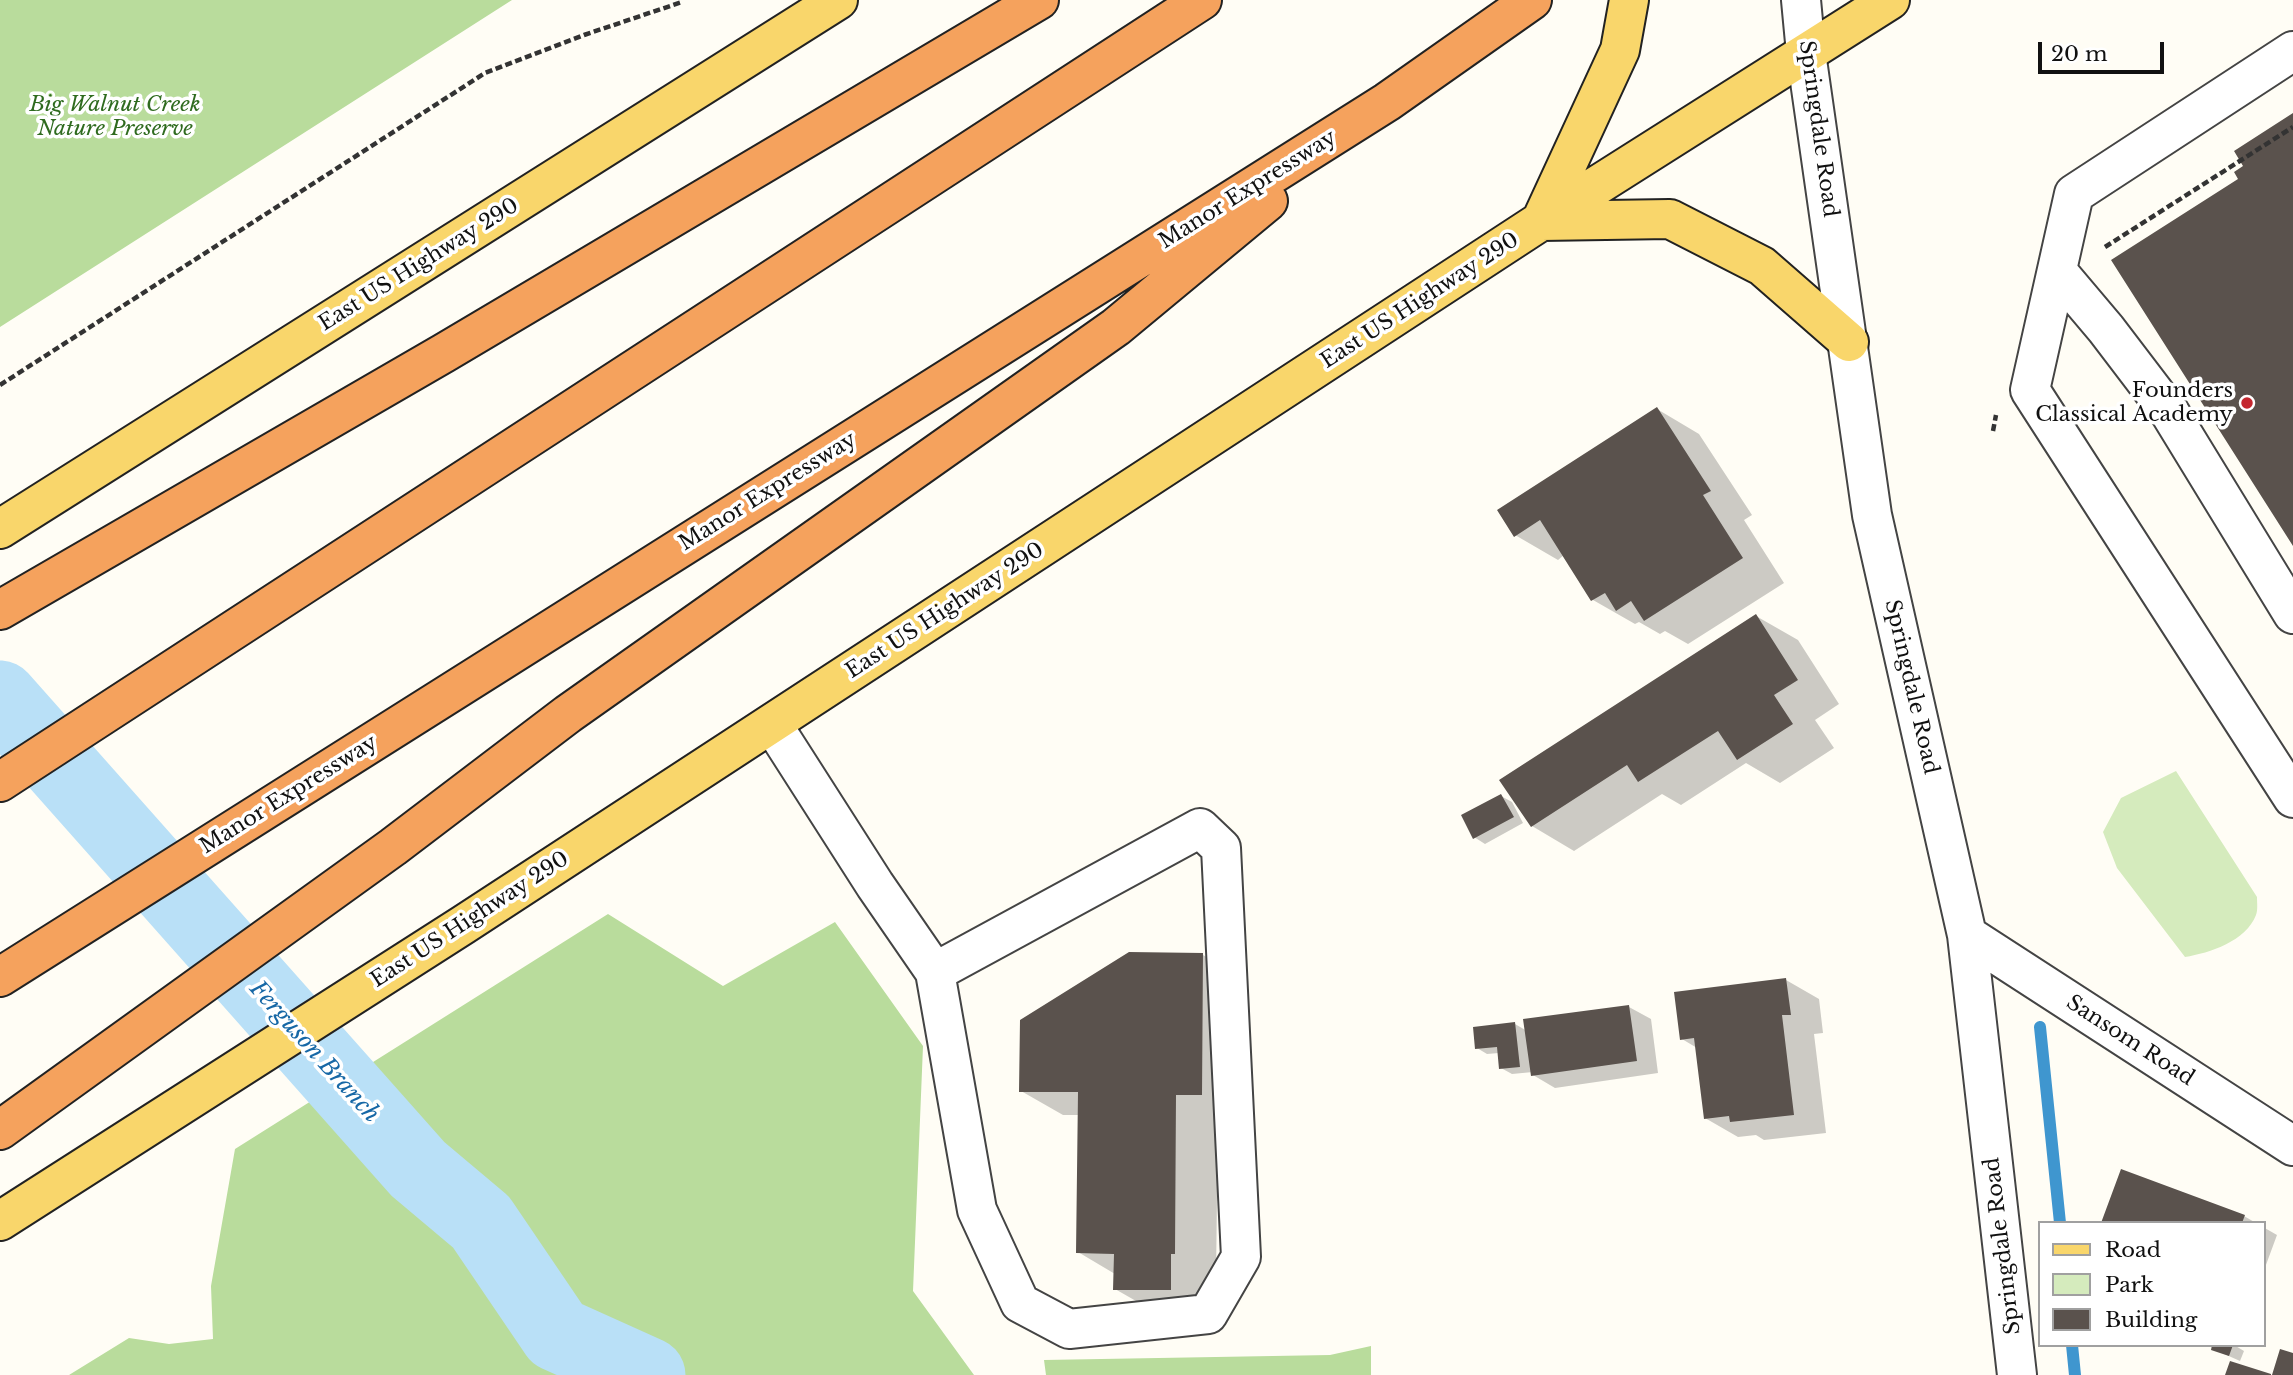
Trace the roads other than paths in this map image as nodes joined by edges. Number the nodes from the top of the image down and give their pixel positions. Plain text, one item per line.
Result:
1 (838, 0) edge
2 (1039, 0) edge
3 (1202, 0) edge
4 (1532, 0) edge
5 (1629, 0) edge
6 (1801, 0) edge
7 (1890, 0) edge
8 (2293, 51) edge
9 (1806, 54) junction
10 (1387, 102) junction
11 (1541, 221) junction
12 (2057, 271) junction
13 (1849, 342) junction
14 (0, 529) edge
15 (0, 610) edge
16 (2293, 614) edge
17 (772, 724) junction
18 (0, 782) edge
19 (2293, 798) edge
20 (1967, 935) junction
21 (935, 972) junction
22 (0, 977) edge
23 (0, 1130) edge
24 (2293, 1146) edge
25 (0, 1221) edge
26 (2017, 1375) edge

1 - 14 main road, East US Highway 290
2 - 15 highway
3 - 18 highway
4 - 10 highway, Manor Expressway
5 - 11 main road
6 - 9 street, Springdale Road
7 - 9 main road, East US Highway 290
8 - 12 street
9 - 11 main road, East US Highway 290
9 - 13 street, Springdale Road
10 - 22 highway, Manor Expressway
10 - 23 highway
11 - 13 main road
11 - 17 main road, East US Highway 290
12 - 16 street
12 - 19 street
13 - 20 street, Springdale Road
17 - 21 street
17 - 25 main road, East US Highway 290
20 - 24 street, Sansom Road
20 - 26 street, Springdale Road
21 - 21 street

